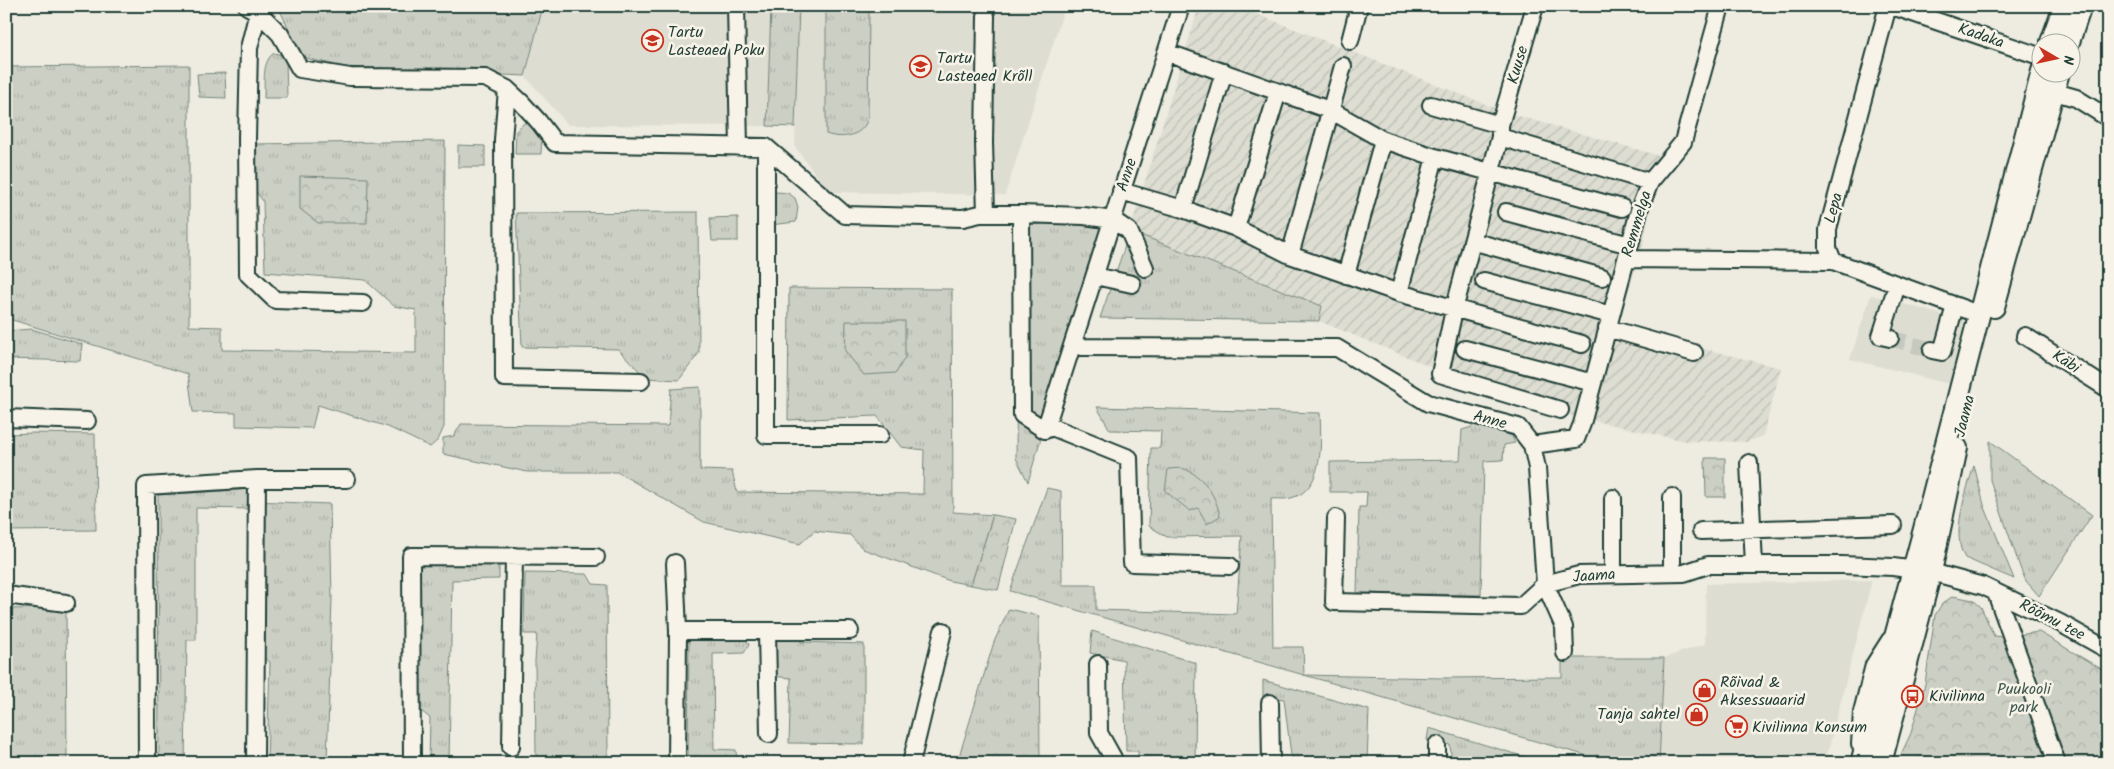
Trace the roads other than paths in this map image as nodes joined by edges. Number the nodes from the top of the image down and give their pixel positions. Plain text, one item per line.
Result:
1 (736, 6) edge
2 (1180, 6) edge
3 (1359, 6) edge
4 (1535, 6) edge
5 (1722, 6) edge
6 (1888, 6) edge
7 (1892, 6) edge
8 (2064, 6) edge
9 (2081, 6) edge
10 (255, 8) edge
11 (986, 16) dead end
12 (2055, 32) edge
13 (2072, 32) edge
14 (1350, 41) dead end
15 (1166, 52) junction
16 (2032, 54) edge
17 (1343, 66) dead end
18 (1224, 72) junction
19 (2044, 83) edge
20 (507, 89) junction
21 (1278, 92) junction
22 (1431, 105) dead end
23 (1332, 111) junction
24 (2108, 118) edge
25 (1500, 131) junction
26 (1383, 140) junction
27 (739, 147) junction
28 (766, 147) junction
29 (1435, 157) junction
30 (1492, 171) junction
31 (1650, 182) junction
32 (1121, 192) junction
33 (1622, 208) dead end
34 (1183, 209) junction
35 (1506, 212) dead end
36 (986, 214) junction
37 (1022, 214) junction
38 (1112, 220) junction
39 (1236, 228) junction
40 (1472, 241) junction
41 (1628, 252) junction
42 (1290, 255) junction
43 (1833, 261) junction
44 (1145, 268) dead end
45 (1346, 275) junction
46 (1095, 276) junction
47 (1602, 277) dead end
48 (1484, 281) dead end
49 (1132, 284) dead end
50 (1897, 284) junction
51 (1398, 293) junction
52 (363, 303) dead end
53 (1955, 306) junction
54 (1454, 310) junction
55 (1978, 314) junction
56 (1609, 321) junction
57 (2025, 336) dead end
58 (1890, 338) dead end
59 (1073, 343) junction
60 (1582, 344) dead end
61 (1465, 349) dead end
62 (1932, 350) dead end
63 (1694, 354) dead end
64 (641, 381) dead end
65 (1593, 383) junction
66 (2108, 389) edge
67 (1560, 410) dead end
68 (6, 418) edge
69 (87, 421) dead end
70 (1044, 430) junction
71 (880, 435) dead end
72 (1532, 445) junction
73 (1749, 463) dead end
74 (257, 479) junction
75 (347, 479) dead end
76 (1672, 497) dead end
77 (1613, 498) dead end
78 (1336, 518) dead end
79 (1893, 525) dead end
80 (1752, 529) junction
81 (1701, 531) dead end
82 (514, 556) junction
83 (596, 557) dead end
84 (675, 563) dead end
85 (1754, 565) junction
86 (1230, 566) dead end
87 (1922, 571) junction
88 (1672, 573) junction
89 (1614, 574) junction
90 (1545, 584) junction
91 (1996, 593) junction
92 (6, 595) edge
93 (66, 603) dead end
94 (678, 631) junction
95 (850, 631) dead end
96 (943, 631) dead end
97 (767, 632) junction
98 (1905, 633) junction
99 (2108, 650) edge
100 (1565, 653) dead end
101 (1098, 664) dead end
102 (1270, 703) dead end
103 (770, 734) dead end
104 (1437, 745) dead end
105 (511, 747) dead end
106 (147, 763) edge
107 (255, 763) edge
108 (412, 763) edge
109 (677, 763) edge
110 (911, 763) edge
111 (1113, 763) edge
112 (1271, 763) edge
113 (1437, 763) edge
114 (1860, 763) edge
115 (1882, 763) edge
116 (2057, 763) edge

1 - 27 street
2 - 15 street, Anne
3 - 14 street
4 - 25 street, Kuuse
5 - 31 street, Remmelga
6 - 43 street, Lepa
7 - 16 street, Kadaka
8 - 12 main road
9 - 13 main road
10 - 20 street
10 - 52 street
11 - 36 street
15 - 18 street
15 - 32 street, Anne
17 - 23 street
18 - 21 street
18 - 34 street
19 - 24 street
19 - 55 main road, Jaama
19 - 87 main road, Jaama
20 - 27 street
20 - 64 street
21 - 23 street
21 - 39 street
22 - 25 street
23 - 26 street
23 - 42 street
25 - 30 street, Kuuse
25 - 31 street
26 - 29 street
26 - 45 street
27 - 28 street
28 - 36 street
28 - 71 street
29 - 30 street
29 - 51 street
30 - 33 street
30 - 40 street, Kuuse
31 - 41 street, Remmelga
32 - 34 street
32 - 38 street, Anne
34 - 39 street
35 - 41 street
36 - 37 street
37 - 38 street
37 - 70 street
38 - 44 street
38 - 46 street, Anne
39 - 42 street
40 - 47 street
40 - 54 street, Kuuse
41 - 43 street
41 - 56 street, Remmelga
42 - 45 street
43 - 50 street
45 - 51 street
46 - 49 street
46 - 59 street, Anne
48 - 56 street
50 - 53 street
50 - 58 street
51 - 54 street
53 - 55 street
53 - 62 street
54 - 60 street
54 - 67 street, Kuuse
55 - 87 main road, Jaama
56 - 63 street
56 - 65 street, Remmelga
57 - 66 street, Käbi
59 - 70 street, Anne
59 - 72 street, Anne
61 - 65 street
65 - 72 street, Remmelga
68 - 69 street
70 - 86 street
72 - 90 street, Anne
73 - 80 street
74 - 75 street
74 - 106 street
74 - 107 street
76 - 88 street
77 - 89 street
78 - 90 street
79 - 80 street
80 - 81 street
80 - 85 street
82 - 83 street
82 - 105 street
82 - 108 street
84 - 94 street
85 - 87 street, Jaama
85 - 88 street, Jaama
87 - 91 street, Rõõmu tee
87 - 98 main road, Jaama
88 - 89 street, Jaama
89 - 90 street, Jaama
90 - 100 street, Anne
91 - 99 street, Rõõmu tee
91 - 116 street, Rõõmu tee
92 - 93 street
94 - 97 street
94 - 109 street
95 - 97 street
96 - 110 street
97 - 103 street
98 - 114 main road, Jaama
98 - 115 main road, Jaama
101 - 111 street
102 - 112 street
104 - 113 street

